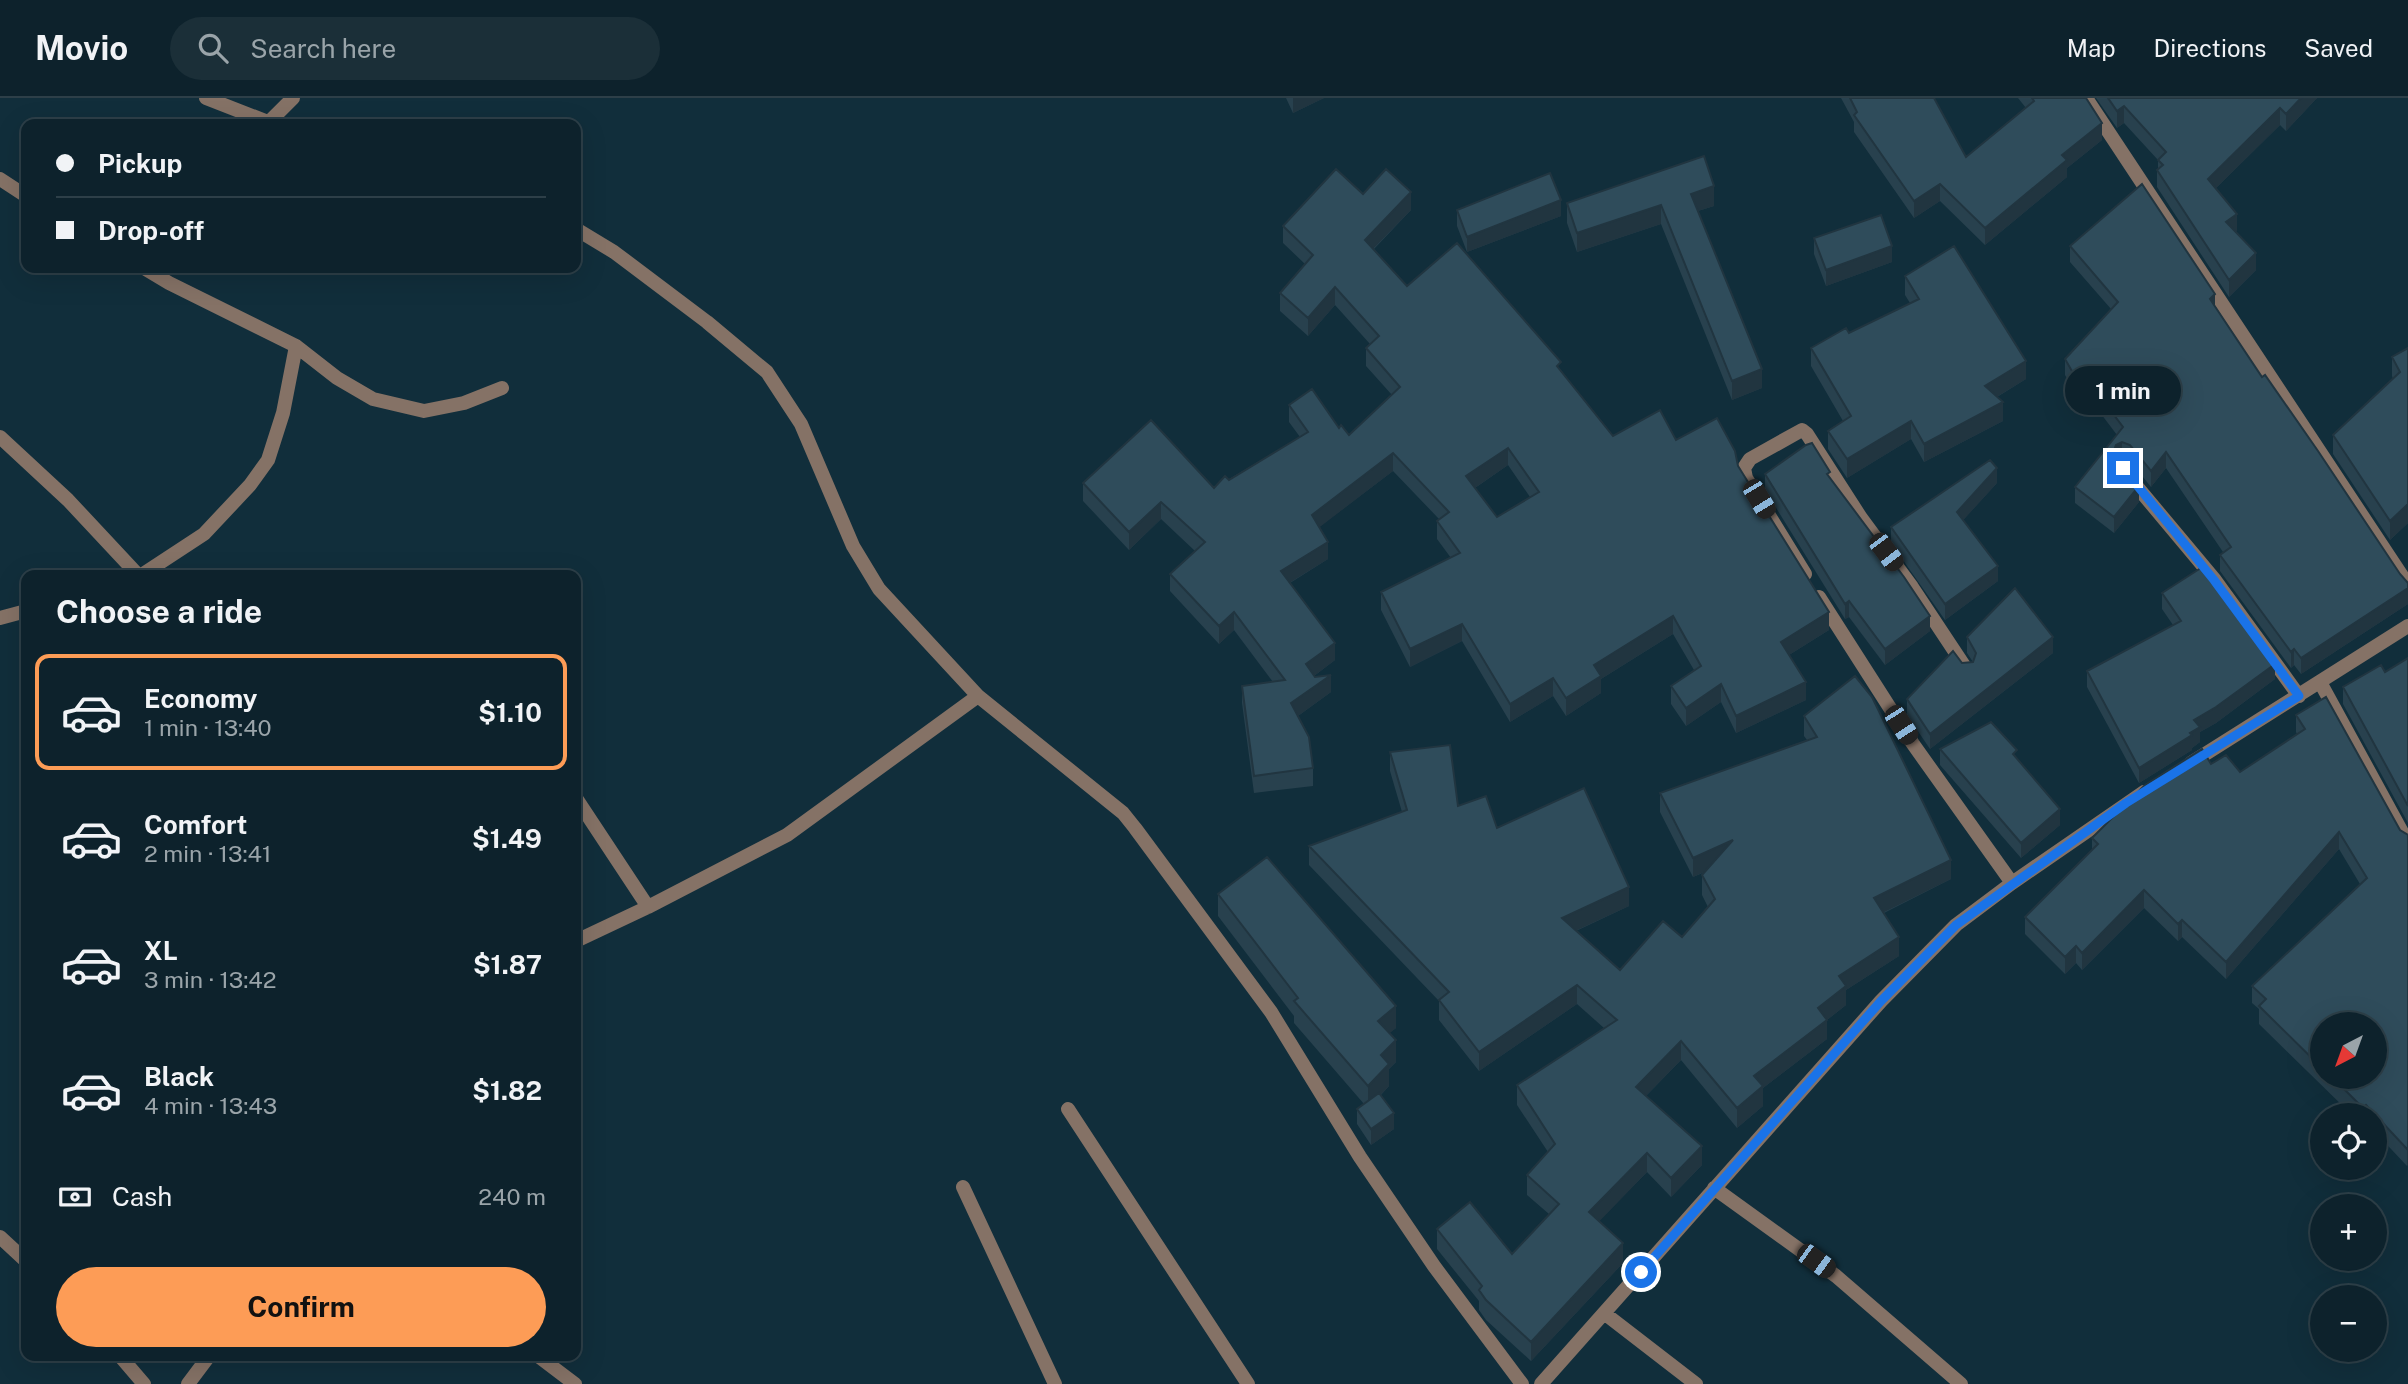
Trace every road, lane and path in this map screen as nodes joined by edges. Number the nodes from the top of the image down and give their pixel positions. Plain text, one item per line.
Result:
1 (206, 98) edge
2 (293, 98) edge
3 (2086, 98) edge
4 (258, 119) edge
5 (275, 119) edge
6 (0, 179) edge
7 (21, 193) edge
8 (581, 232) edge
9 (152, 273) edge
10 (296, 346) junction
11 (502, 388) dead end
12 (0, 437) edge
13 (2123, 468) edge
14 (134, 570) edge
15 (149, 570) edge
16 (2408, 585) edge
17 (21, 612) edge
18 (0, 618) edge
19 (2408, 626) edge
20 (1967, 670) edge
21 (2320, 682) junction
22 (978, 696) junction
23 (2299, 696) junction
24 (2184, 767) edge
25 (2161, 782) edge
26 (581, 806) edge
27 (2408, 843) edge
28 (2012, 883) junction
29 (648, 907) junction
30 (581, 939) edge
31 (1068, 1109) dead end
32 (963, 1187) dead end
33 (1714, 1188) junction
34 (0, 1237) edge
35 (21, 1256) edge
36 (1604, 1313) junction
37 (124, 1361) edge
38 (205, 1361) edge
39 (545, 1361) edge
40 (144, 1384) edge
41 (188, 1384) edge
42 (576, 1384) edge
43 (1055, 1384) edge
44 (1248, 1384) edge
45 (1521, 1384) edge
46 (1541, 1384) edge
47 (1696, 1384) edge
48 (1961, 1384) edge

1 - 4 street
2 - 5 street
3 - 16 street
6 - 7 street
8 - 22 street
9 - 10 street
10 - 11 street
10 - 15 street
12 - 14 street
13 - 23 street
17 - 18 street
19 - 21 street
20 - 28 street
21 - 23 street
21 - 27 street
22 - 29 street
22 - 45 street
23 - 24 street
25 - 28 street
26 - 29 street
28 - 33 street
29 - 30 street
31 - 44 street
32 - 43 street
33 - 36 street
33 - 48 street
34 - 35 street
36 - 46 street
36 - 47 street
37 - 40 street
38 - 41 street
39 - 42 street

